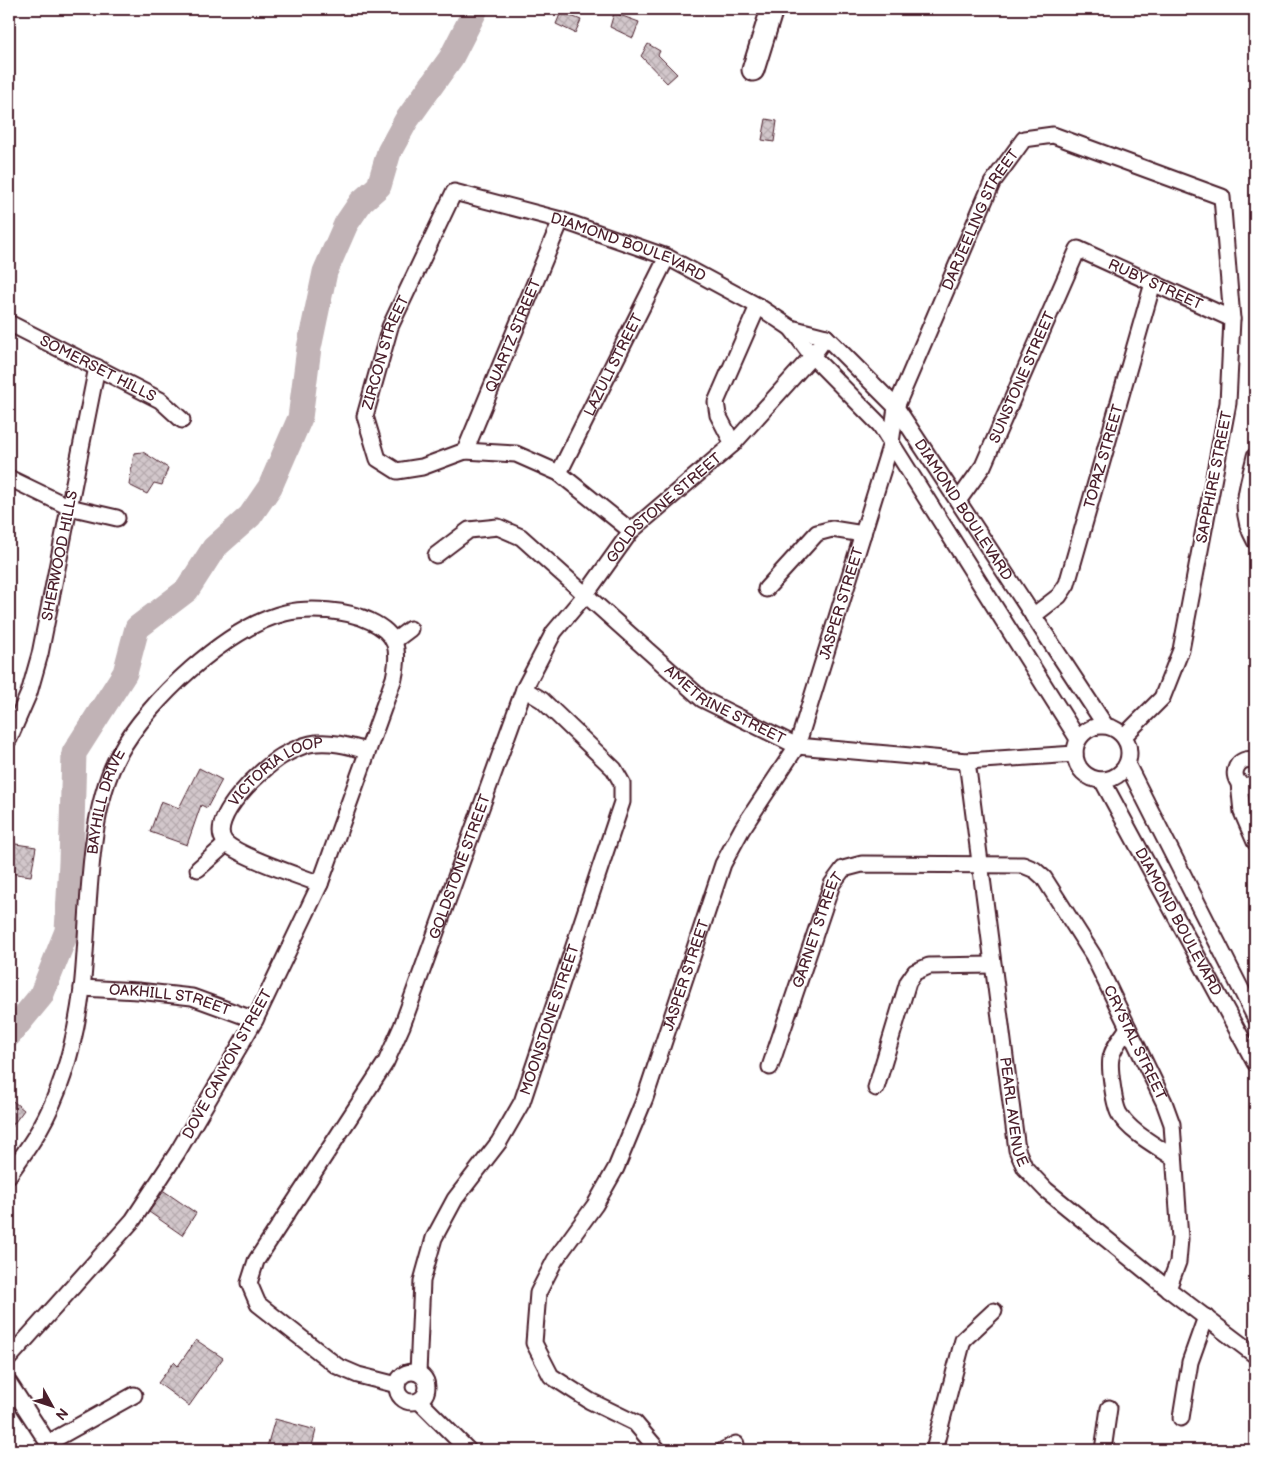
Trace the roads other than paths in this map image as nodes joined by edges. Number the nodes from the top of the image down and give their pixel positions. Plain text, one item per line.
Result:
1 (772, 9) edge
2 (753, 70) dead end
3 (454, 192) joint
4 (1222, 198) joint
5 (561, 220) junction
6 (1078, 249) joint
7 (667, 257) junction
8 (1153, 283) junction
9 (758, 306) junction
10 (1232, 319) junction
11 (9, 323) edge
12 (791, 328) junction
13 (826, 337) junction
14 (812, 356) junction
15 (97, 367) junction
16 (896, 407) junction
17 (182, 420) dead end
18 (891, 443) junction
19 (733, 444) junction
20 (465, 451) junction
21 (1255, 456) edge
22 (559, 473) junction
23 (9, 478) edge
24 (958, 501) junction
25 (69, 507) junction
26 (117, 518) dead end
27 (632, 531) junction
28 (863, 534) junction
29 (1255, 540) edge
30 (436, 554) dead end
31 (766, 589) dead end
32 (586, 594) junction
33 (1033, 616) junction
34 (410, 629) dead end
35 (394, 642) junction
36 (524, 690) junction
37 (1104, 725) junction
38 (1124, 736) junction
39 (9, 739) edge
40 (1078, 739) junction
41 (797, 746) junction
42 (367, 751) junction
43 (1075, 754) junction
44 (967, 761) junction
45 (1255, 761) edge
46 (1127, 764) junction
47 (1102, 780) junction
48 (1239, 783) junction
49 (1255, 784) edge
50 (1255, 842) edge
51 (226, 844) junction
52 (980, 864) junction
53 (198, 869) dead end
54 (320, 884) junction
55 (993, 964) junction
56 (82, 988) junction
57 (1255, 1017) edge
58 (255, 1020) junction
59 (1128, 1028) junction
60 (1255, 1063) edge
61 (770, 1067) dead end
62 (876, 1088) dead end
63 (1174, 1158) junction
64 (9, 1175) edge
65 (1168, 1289) junction
66 (994, 1311) dead end
67 (1206, 1317) junction
68 (1255, 1355) edge
69 (9, 1358) edge
70 (418, 1373) junction
71 (9, 1383) edge
72 (397, 1385) junction
73 (134, 1395) dead end
74 (419, 1401) junction
75 (1108, 1408) dead end
76 (1181, 1418) dead end
77 (49, 1447) edge
78 (468, 1450) edge
79 (658, 1450) edge
80 (934, 1450) edge
81 (1102, 1450) edge

1 - 2 street
3 - 5 street, DIAMOND BOULEVARD
3 - 20 street, ZIRCON STREET
4 - 10 street, SAPPHIRE STREET
4 - 16 street, DARJEELING STREET
5 - 7 street, DIAMOND BOULEVARD
5 - 20 street, QUARTZ STREET
6 - 8 street, RUBY STREET
6 - 24 street, SUNSTONE STREET
7 - 9 street, DIAMOND BOULEVARD
7 - 22 street, LAZULI STREET
8 - 10 street, RUBY STREET
8 - 33 street, TOPAZ STREET
9 - 12 street, DIAMOND BOULEVARD
9 - 19 street
10 - 38 street, SAPPHIRE STREET
11 - 15 street, SOMERSET HILLS
12 - 13 street, DIAMOND BOULEVARD
12 - 14 street, DIAMOND BOULEVARD
13 - 14 street, GOLDSTONE STREET
13 - 16 street, DIAMOND BOULEVARD
14 - 18 street, DIAMOND BOULEVARD
14 - 19 street, GOLDSTONE STREET
15 - 17 street, SOMERSET HILLS
15 - 25 street, SHERWOOD HILLS
16 - 18 street, DARJEELING STREET
16 - 24 street, DIAMOND BOULEVARD
18 - 28 street, JASPER STREET
18 - 40 street, DIAMOND BOULEVARD
19 - 27 street, GOLDSTONE STREET
20 - 22 street
21 - 29 street
22 - 27 street
23 - 25 street
24 - 33 street, DIAMOND BOULEVARD
25 - 26 street
25 - 39 street, SHERWOOD HILLS
27 - 32 street, GOLDSTONE STREET
28 - 31 street
28 - 41 street, JASPER STREET
30 - 32 street, AMETRINE STREET
32 - 36 street, GOLDSTONE STREET
32 - 41 street, AMETRINE STREET
33 - 37 street, DIAMOND BOULEVARD
34 - 35 street
35 - 42 street, DOVE CANYON STREET
35 - 56 street, BAYHILL DRIVE
36 - 70 street, MOONSTONE STREET
36 - 72 street, GOLDSTONE STREET
37 - 38 street
37 - 40 street
38 - 46 street
40 - 43 street
41 - 44 street, AMETRINE STREET
41 - 79 street, JASPER STREET
42 - 51 street, VICTORIA LOOP
42 - 54 street, DOVE CANYON STREET
43 - 44 street, AMETRINE STREET
43 - 47 street
44 - 52 street, PEARL AVENUE
45 - 48 street
46 - 47 street
46 - 57 street, DIAMOND BOULEVARD
47 - 60 street, DIAMOND BOULEVARD
48 - 49 street
48 - 50 street
51 - 53 street
51 - 54 street
52 - 55 street, PEARL AVENUE
52 - 59 street, CRYSTAL STREET
52 - 61 street, GARNET STREET
54 - 58 street, DOVE CANYON STREET
55 - 62 street
55 - 65 street, PEARL AVENUE
56 - 58 street, OAKHILL STREET
56 - 64 street, BAYHILL DRIVE
58 - 69 street, DOVE CANYON STREET
59 - 63 street, CRYSTAL STREET
59 - 63 street
63 - 65 street, CRYSTAL STREET
65 - 67 street, PEARL AVENUE
66 - 80 street
67 - 68 street, PEARL AVENUE
67 - 76 street
70 - 72 street
70 - 74 street
71 - 77 street
72 - 74 street
73 - 77 street
74 - 78 street
75 - 81 street

